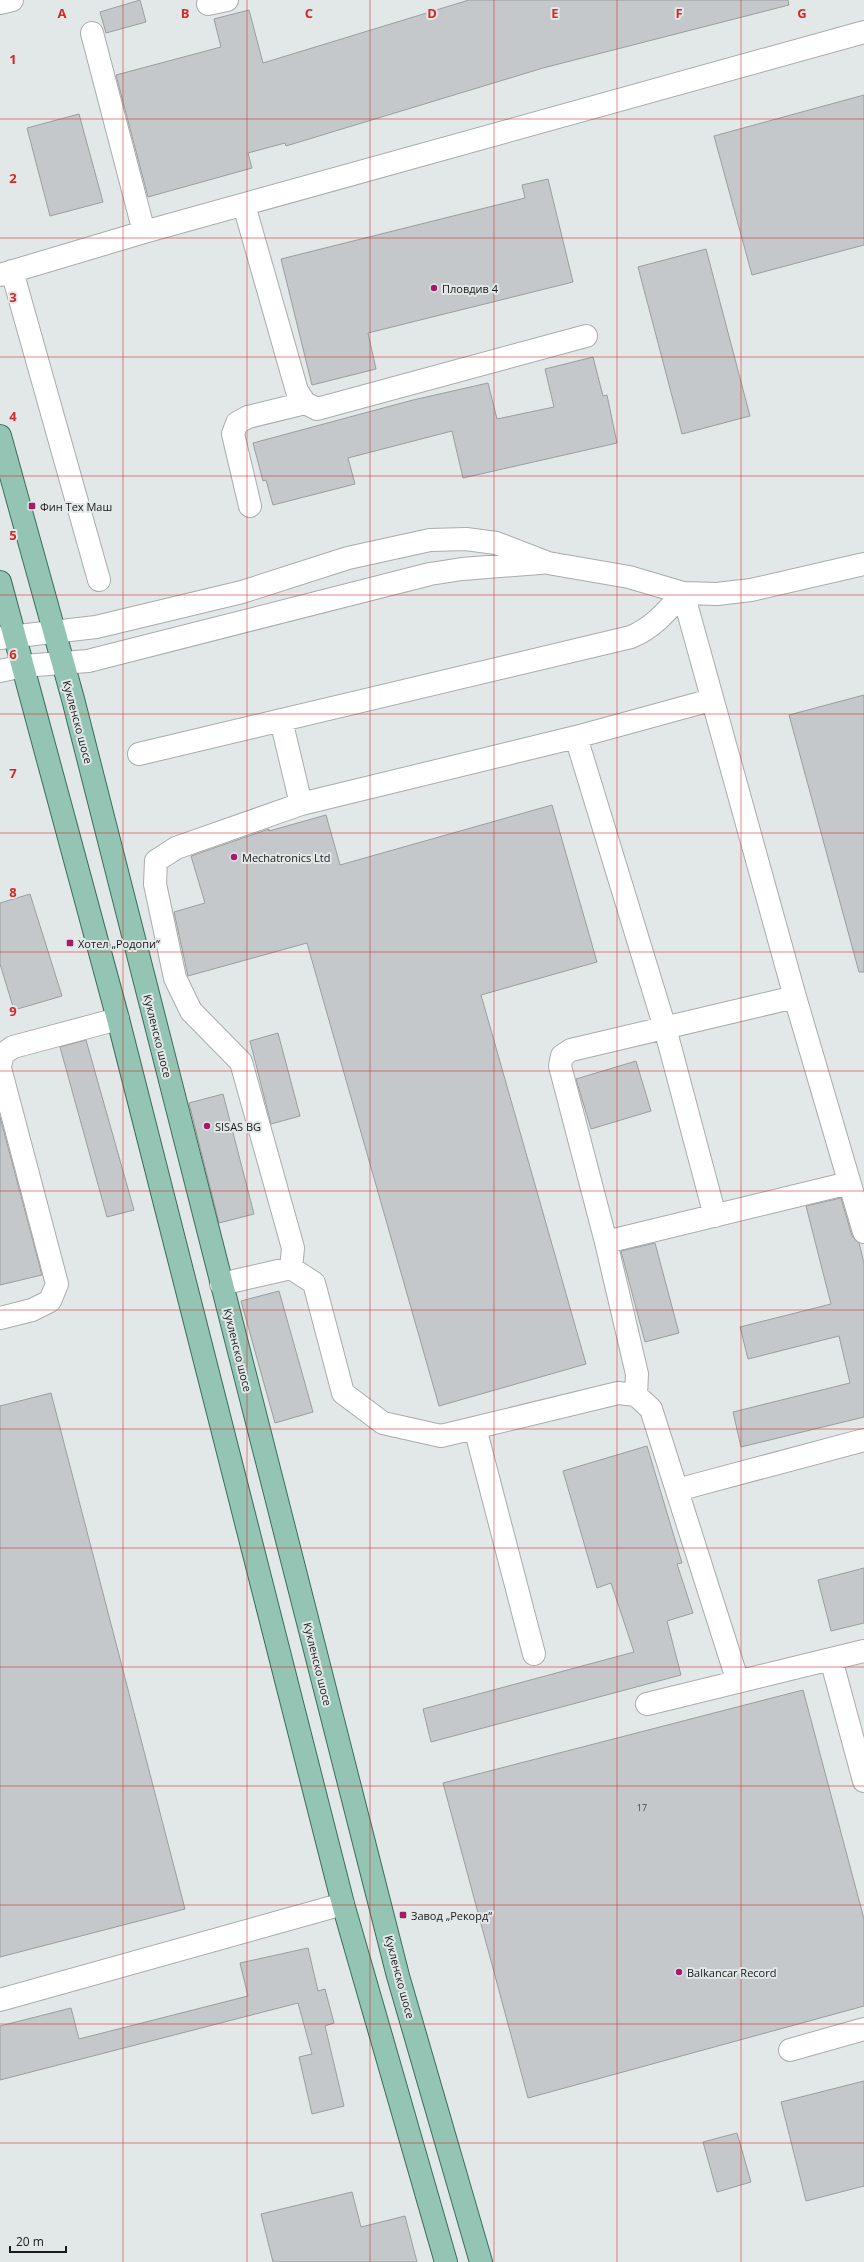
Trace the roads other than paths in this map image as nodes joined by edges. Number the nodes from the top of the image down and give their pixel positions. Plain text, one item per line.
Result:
1 (12, 0) edge
2 (0, 3) edge
3 (864, 32) edge
4 (92, 33) dead end
5 (244, 204) junction
6 (144, 232) junction
7 (6, 273) edge
8 (586, 336) dead end
9 (305, 403) junction
10 (0, 436) edge
11 (250, 506) dead end
12 (548, 562) junction
13 (864, 564) edge
14 (99, 580) dead end
15 (0, 582) edge
16 (682, 593) junction
17 (52, 631) junction
18 (7, 637) edge
19 (61, 662) junction
20 (23, 666) junction
21 (0, 671) edge
22 (711, 700) junction
23 (281, 720) junction
24 (576, 737) junction
25 (139, 754) dead end
26 (301, 804) junction
27 (795, 997) junction
28 (118, 1019) junction
29 (665, 1028) junction
30 (0, 1067) edge
31 (850, 1183) junction
32 (715, 1216) junction
33 (864, 1232) edge
34 (606, 1242) junction
35 (291, 1268) junction
36 (221, 1284) junction
37 (0, 1318) edge
38 (636, 1395) junction
39 (475, 1428) junction
40 (864, 1440) edge
41 (677, 1490) junction
42 (864, 1651) edge
43 (534, 1654) dead end
44 (831, 1659) junction
45 (738, 1682) junction
46 (647, 1704) dead end
47 (864, 1781) edge
48 (343, 1904) junction
49 (0, 2000) edge
50 (864, 2029) edge
51 (790, 2050) dead end
52 (446, 2262) edge
53 (481, 2262) edge

1 - 2 street
3 - 5 street
4 - 6 street
5 - 6 street
5 - 9 street
6 - 7 street
7 - 14 street
8 - 9 street
9 - 11 street
10 - 17 main road, Кукленско шосе
12 - 16 street
12 - 17 street
12 - 19 street
13 - 16 street
15 - 18 main road
16 - 22 street
16 - 23 street
17 - 18 street
17 - 19 main road, Кукленско шосе
18 - 20 main road
19 - 20 street
19 - 36 main road, Кукленско шосе
20 - 21 street
20 - 28 main road
22 - 24 street
22 - 27 street
23 - 25 street
23 - 26 street
24 - 26 street
24 - 29 street
26 - 35 street
27 - 29 street
27 - 31 street
28 - 30 street
28 - 48 main road
29 - 32 street
29 - 34 street
30 - 37 street
31 - 32 street
31 - 33 street
32 - 34 street
34 - 38 street
35 - 36 street
35 - 39 street
36 - 53 main road, Кукленско шосе
38 - 39 street
38 - 41 street
39 - 43 street
40 - 41 street
41 - 45 street
42 - 44 street
44 - 45 street
44 - 47 street
45 - 46 street
48 - 49 street
48 - 52 main road
50 - 51 street

